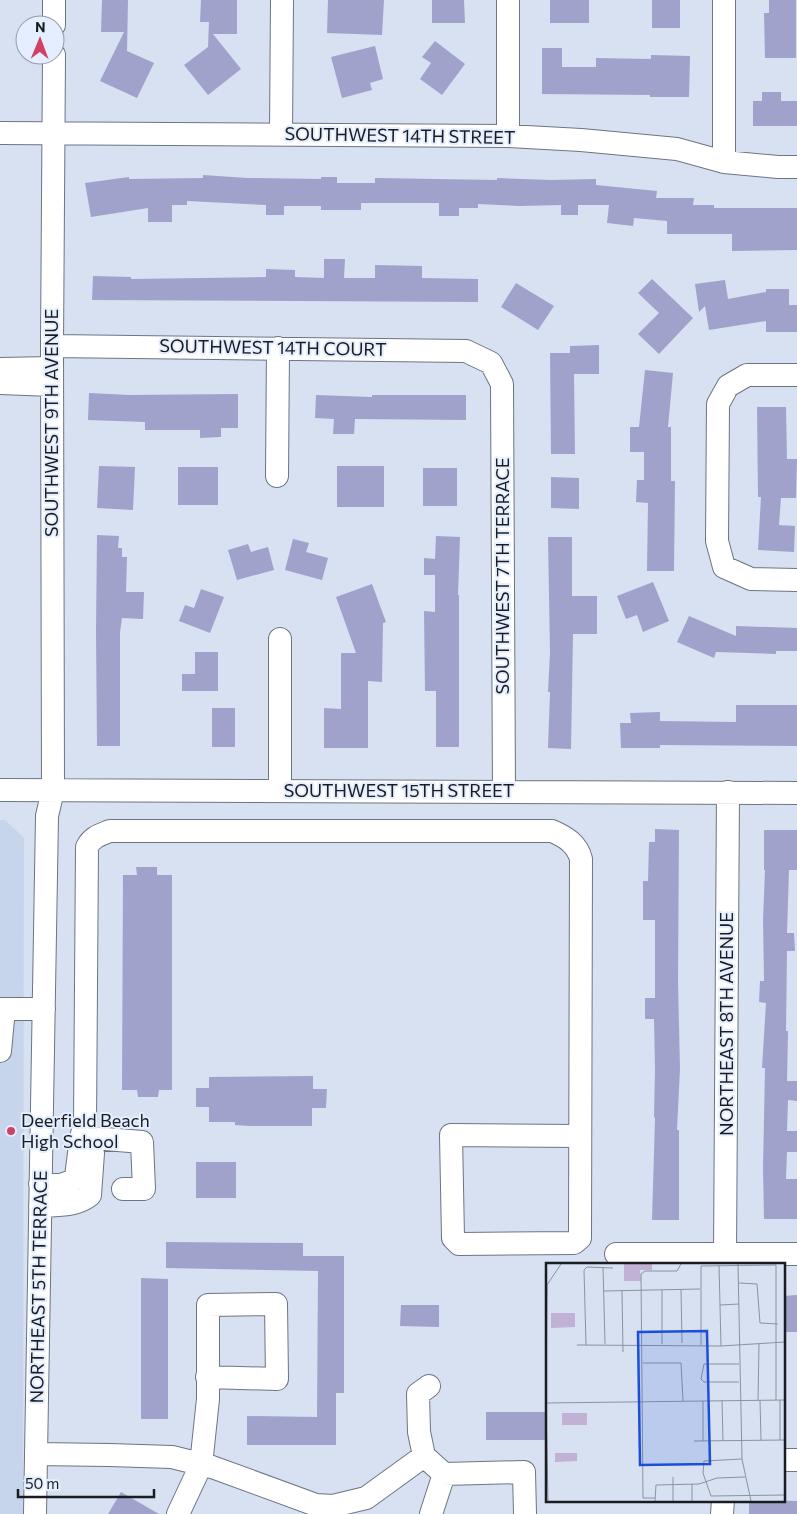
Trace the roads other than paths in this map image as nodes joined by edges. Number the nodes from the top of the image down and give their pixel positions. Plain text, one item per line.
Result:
1 (54, 0) edge
2 (282, 0) edge
3 (508, 0) edge
4 (724, 0) edge
5 (54, 15) edge
6 (54, 65) edge
7 (0, 133) edge
8 (54, 133) junction
9 (281, 134) junction
10 (508, 136) junction
11 (724, 162) junction
12 (797, 167) edge
13 (52, 346) junction
14 (278, 348) junction
15 (491, 363) joint
16 (0, 369) edge
17 (797, 375) edge
18 (52, 377) junction
19 (0, 383) edge
20 (277, 476) dead end
21 (797, 580) edge
22 (280, 639) dead end
23 (0, 790) edge
24 (53, 790) junction
25 (280, 791) junction
26 (504, 792) junction
27 (728, 792) junction
28 (797, 793) edge
29 (2, 1009) edge
30 (44, 1009) junction
31 (0, 1050) edge
32 (580, 1136) junction
33 (87, 1138) junction
34 (123, 1188) dead end
35 (40, 1195) junction
36 (616, 1254) dead end
37 (797, 1254) edge
38 (726, 1255) junction
39 (208, 1378) junction
40 (429, 1386) dead end
41 (36, 1454) junction
42 (424, 1456) junction
43 (784, 1460) edge
44 (797, 1460) edge
45 (201, 1464) junction
46 (444, 1474) junction
47 (321, 1510) edge
48 (35, 1514) edge
49 (178, 1514) edge
50 (431, 1514) edge
51 (526, 1514) edge

1 - 5 street
2 - 9 street
3 - 10 street
4 - 11 street
6 - 8 street, SOUTHWEST 9TH AVENUE
7 - 8 street, SOUTHWEST 14TH STREET
8 - 9 street, SOUTHWEST 14TH STREET
8 - 13 street, SOUTHWEST 9TH AVENUE
9 - 10 street, SOUTHWEST 14TH STREET
10 - 11 street, SOUTHWEST 14TH STREET
11 - 12 street, SOUTHWEST 14TH STREET
13 - 14 street, SOUTHWEST 14TH COURT
13 - 18 street, SOUTHWEST 9TH AVENUE
14 - 15 street, SOUTHWEST 14TH COURT
14 - 20 street
15 - 26 street, SOUTHWEST 7TH TERRACE
16 - 18 street
17 - 21 street
18 - 19 street
18 - 24 street, SOUTHWEST 9TH AVENUE
22 - 25 street
23 - 24 street, SOUTHWEST 15TH STREET
24 - 25 street, SOUTHWEST 15TH STREET
24 - 30 street, NORTHEAST 5TH TERRACE
25 - 26 street, SOUTHWEST 15TH STREET
26 - 27 street, SOUTHWEST 15TH STREET
27 - 28 street, SOUTHWEST 15TH STREET
27 - 38 street, NORTHEAST 8TH AVENUE
29 - 30 street
29 - 31 street
30 - 35 street, NORTHEAST 5TH TERRACE
32 - 32 street
32 - 33 street
33 - 34 street
33 - 35 street
35 - 41 street, NORTHEAST 5TH TERRACE
36 - 38 street
37 - 38 street
39 - 39 street
39 - 45 street
40 - 42 street
41 - 45 street
41 - 48 street, NORTHEAST 5TH TERRACE
42 - 46 street
42 - 47 street
43 - 44 street
45 - 47 street
45 - 49 street
46 - 50 street
46 - 51 street

